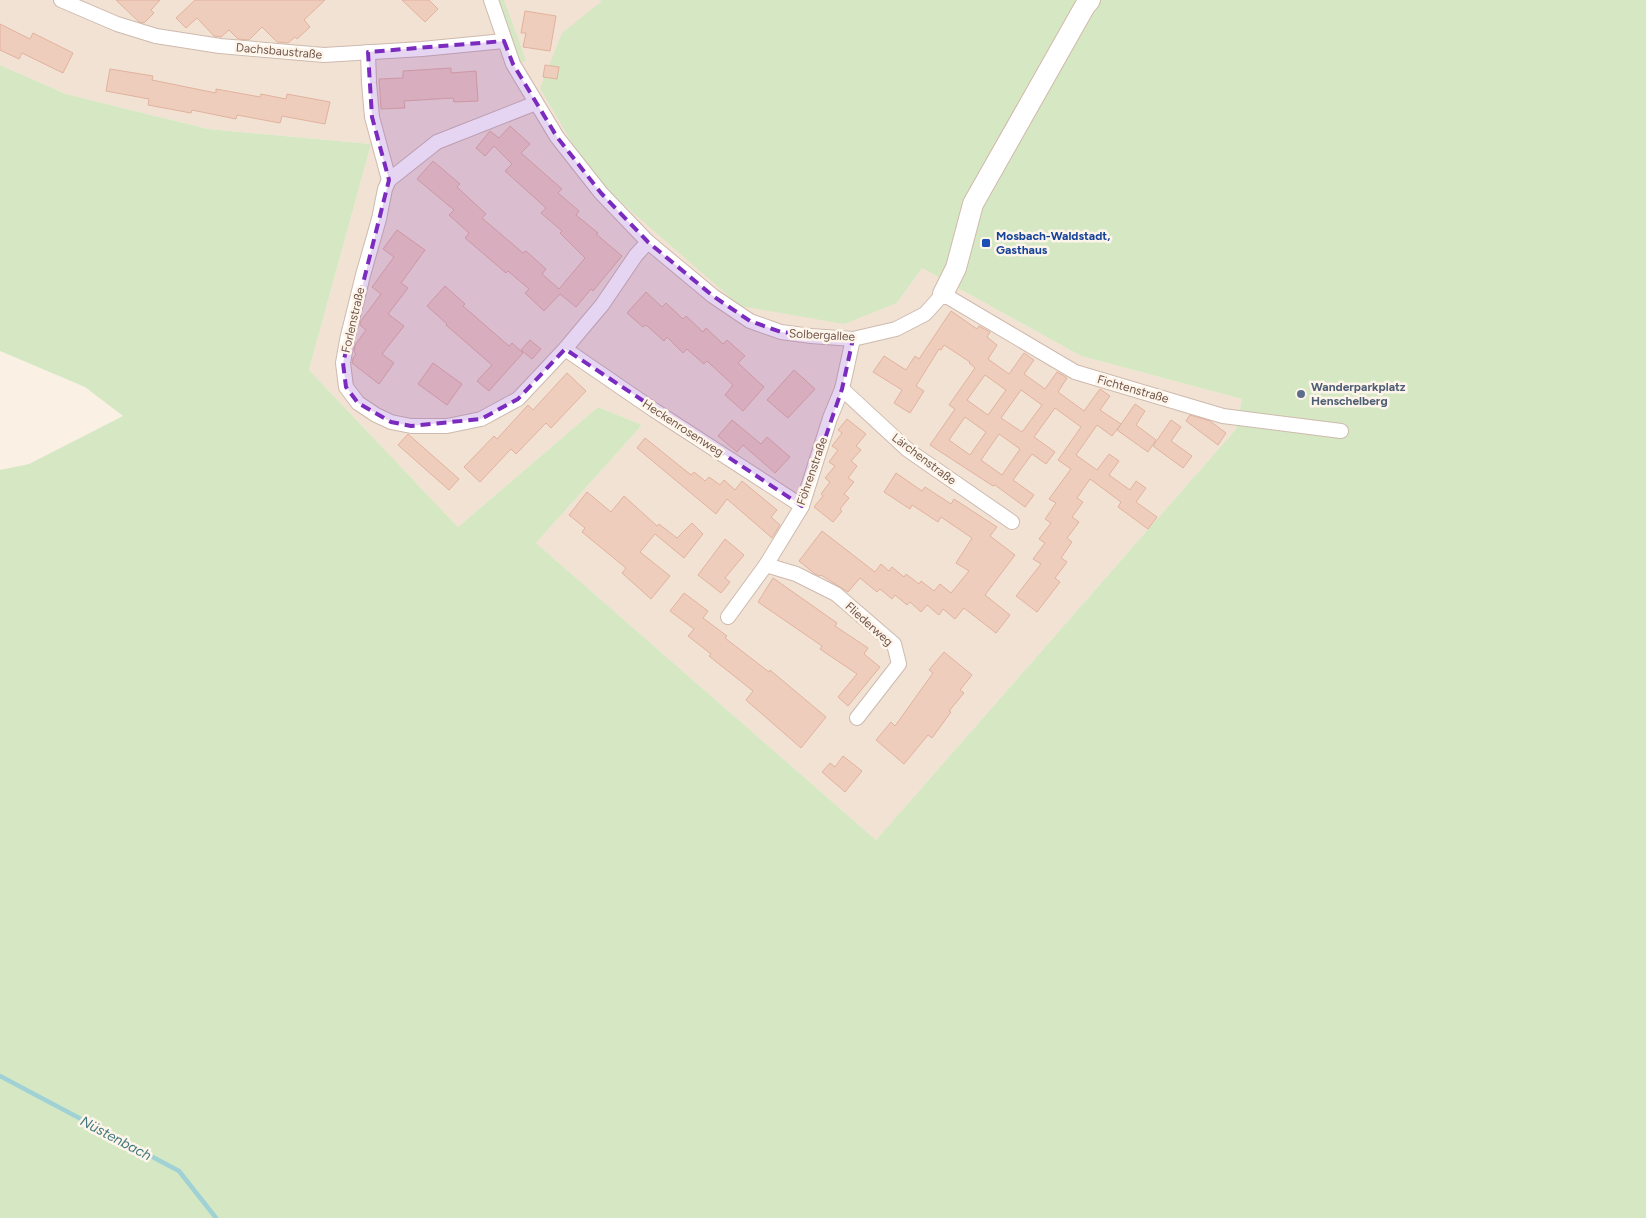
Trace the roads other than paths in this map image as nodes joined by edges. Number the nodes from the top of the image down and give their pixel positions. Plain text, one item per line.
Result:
1 (60, 0) edge
2 (491, 0) edge
3 (1090, 0) edge
4 (504, 41) junction
5 (368, 52) junction
6 (536, 103) junction
7 (389, 180) junction
8 (648, 242) junction
9 (943, 294) junction
10 (853, 338) junction
11 (565, 349) junction
12 (842, 389) junction
13 (1341, 431) dead end
14 (802, 506) junction
15 (1012, 522) dead end
16 (766, 565) junction
17 (728, 617) dead end
18 (856, 718) dead end

1 - 5 street, Dachsbaustraße
2 - 4 street, Solbergallee
3 - 9 street, Solbergallee
4 - 5 street, Dachsbaustraße
4 - 6 street, Solbergallee
5 - 7 street
6 - 7 street
6 - 8 street, Solbergallee
7 - 11 street, Forlenstraße
8 - 10 street, Solbergallee
8 - 11 street, Forlenstraße
9 - 10 street, Solbergallee
9 - 13 street, Fichtenstraße
10 - 12 street, Föhrenstraße
11 - 14 street, Heckenrosenweg
12 - 14 street, Föhrenstraße
12 - 15 street, Lärchenstraße
14 - 16 street, Föhrenstraße
16 - 17 street, Föhrenstraße
16 - 18 street, Fliederweg

